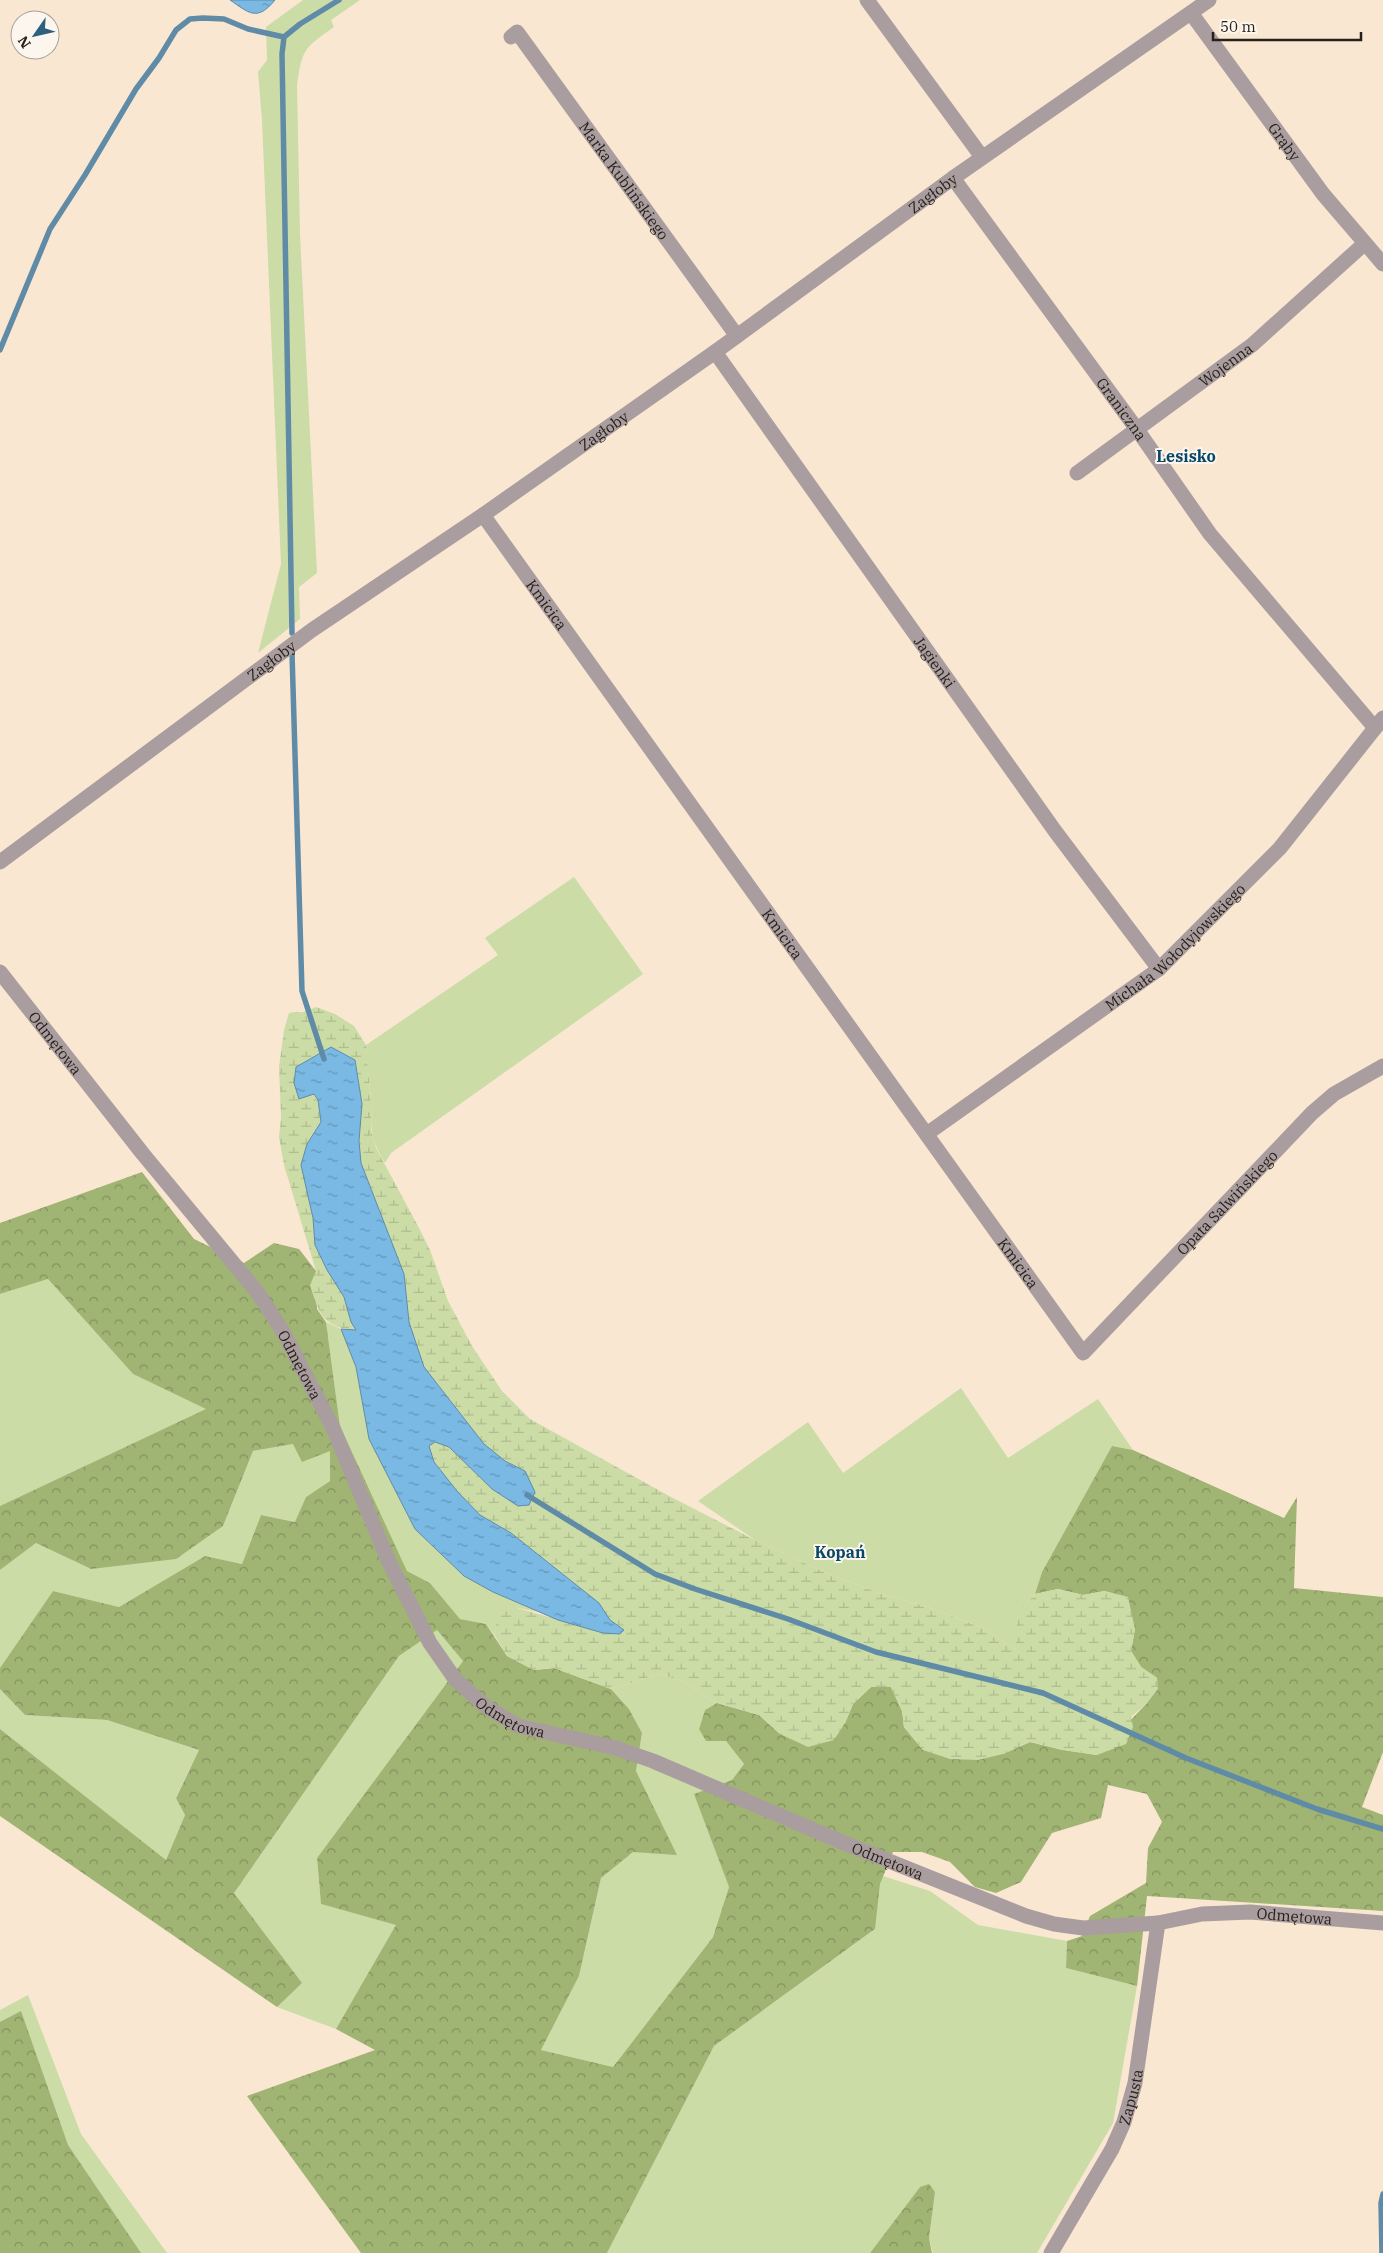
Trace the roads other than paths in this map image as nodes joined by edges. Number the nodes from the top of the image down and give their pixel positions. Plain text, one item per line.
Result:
1 (867, 0) edge
2 (1209, 0) edge
3 (1191, 13) junction
4 (511, 37) dead end
5 (982, 158) junction
6 (953, 178) junction
7 (1364, 244) junction
8 (1383, 264) edge
9 (737, 336) junction
10 (715, 352) junction
11 (1136, 428) junction
12 (1077, 473) dead end
13 (483, 515) junction
14 (1379, 723) edge
15 (0, 862) edge
16 (1159, 969) junction
17 (0, 972) edge
18 (1383, 1066) edge
19 (928, 1133) junction
20 (1083, 1353) joint
21 (1158, 1923) junction
22 (1383, 1923) edge
23 (1052, 2253) edge

1 - 5 street
2 - 3 street, Zagłoby
3 - 5 street, Zagłoby
3 - 7 street, Grąby
4 - 9 street, Marka Kublińskiego
5 - 6 street, Zagłoby
6 - 9 street, Zagłoby
6 - 11 street, Graniczna
7 - 8 street, Grąby
7 - 11 street, Wojenna
9 - 10 street, Zagłoby
10 - 13 street, Zagłoby
10 - 16 street, Jagienki
11 - 12 street, Wojenna
11 - 14 street, Graniczna
13 - 15 street, Zagłoby
13 - 19 street, Kmicica
14 - 16 street, Michała Wołodyjowskiego
16 - 19 street, Michała Wołodyjowskiego
17 - 21 street, Odmętowa
18 - 20 street, Opata Salwińskiego
19 - 20 street, Kmicica
21 - 22 street, Odmętowa
21 - 23 street, Zapusta

